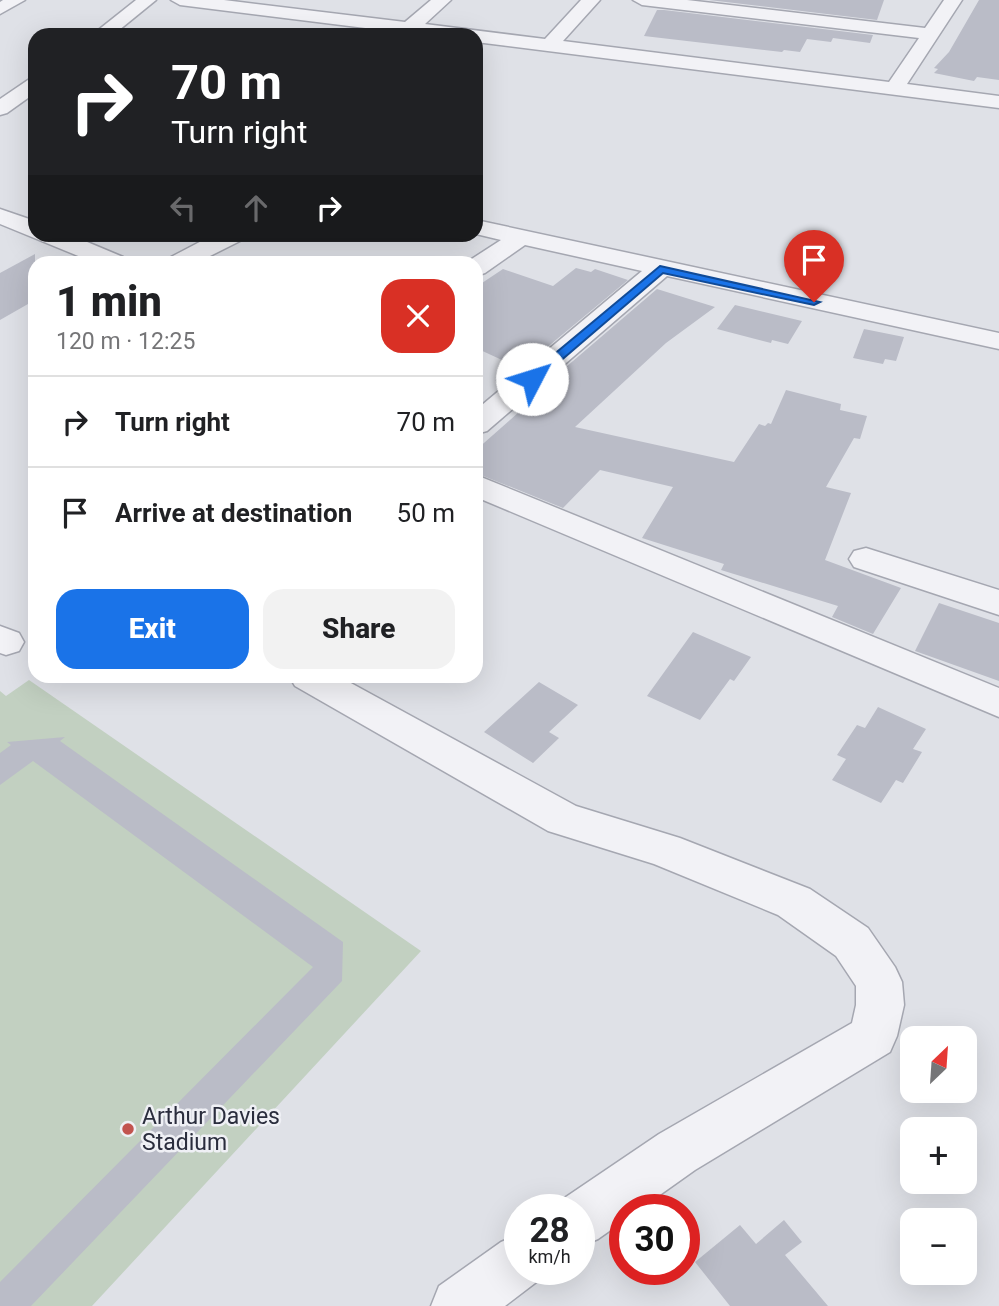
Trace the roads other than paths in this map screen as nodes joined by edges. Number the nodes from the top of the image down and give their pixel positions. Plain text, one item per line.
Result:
1 (16, 0) edge
2 (147, 0) edge
3 (180, 0) edge
4 (304, 0) edge
5 (442, 0) edge
6 (591, 0) edge
7 (642, 0) edge
8 (953, 0) edge
9 (0, 9) edge
10 (286, 13) junction
11 (110, 28) edge
12 (408, 28) joint
13 (931, 34) junction
14 (483, 37) edge
15 (549, 46) junction
16 (28, 89) edge
17 (895, 89) junction
18 (999, 102) edge
19 (0, 109) edge
20 (0, 216) edge
21 (28, 227) edge
22 (483, 229) edge
23 (520, 237) junction
24 (65, 242) edge
25 (220, 242) edge
26 (99, 256) edge
27 (192, 256) edge
28 (483, 263) edge
29 (660, 269) junction
30 (999, 341) edge
31 (483, 419) edge
32 (483, 488) edge
33 (866, 559) dead end
34 (999, 603) edge
35 (320, 683) edge
36 (999, 704) edge
37 (595, 1209) edge
38 (504, 1273) edge
39 (459, 1306) edge

1 - 9 street
2 - 11 street
3 - 10 street
4 - 10 street
5 - 12 street
6 - 15 street
7 - 13 street
8 - 13 street
10 - 12 street
13 - 17 street
14 - 15 street
15 - 17 street
16 - 19 street
17 - 18 street
20 - 21 street
22 - 23 street
23 - 28 street
23 - 29 street
24 - 26 street
25 - 27 street
29 - 30 street
29 - 31 street
32 - 36 street
33 - 34 street
35 - 37 street
38 - 39 street

